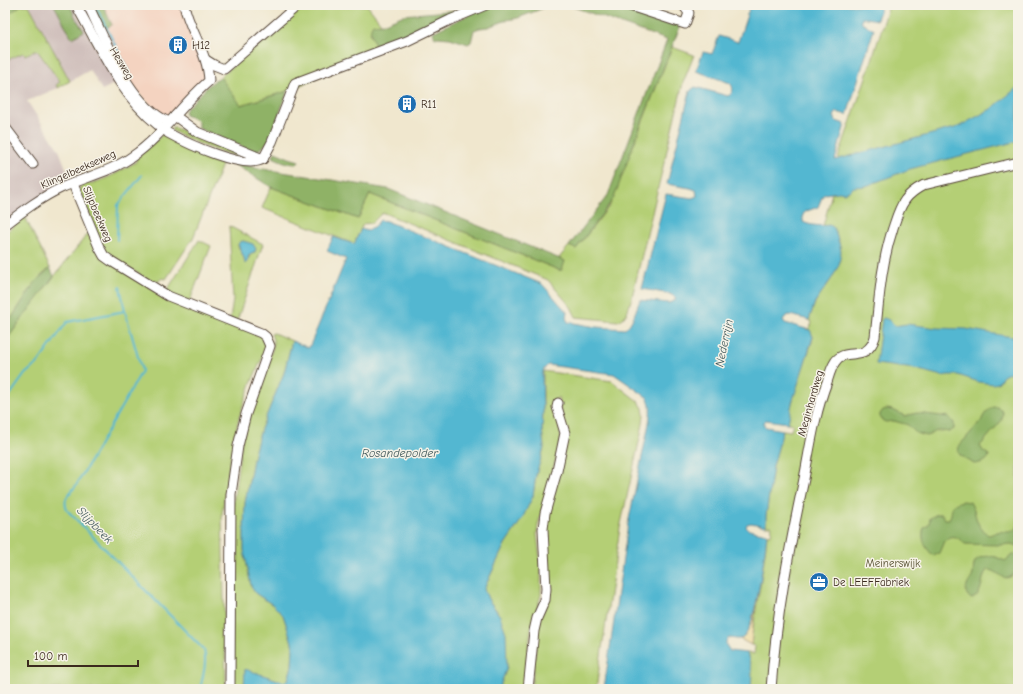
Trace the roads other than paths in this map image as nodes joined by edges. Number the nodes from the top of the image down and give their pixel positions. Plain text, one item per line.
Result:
1 (76, 5) edge
2 (88, 5) edge
3 (184, 5) edge
4 (298, 5) edge
5 (486, 5) edge
6 (627, 5) edge
7 (683, 5) edge
8 (206, 60) junction
9 (172, 119) junction
10 (158, 125) dead end
11 (5, 127) edge
12 (168, 133) dead end
13 (263, 159) junction
14 (1018, 162) edge
15 (33, 164) dead end
16 (73, 184) junction
17 (5, 225) edge
18 (558, 402) dead end
19 (230, 689) edge
20 (528, 689) edge
21 (771, 689) edge

1 - 10 street, Hesweg
2 - 9 street
3 - 8 street
4 - 8 street
5 - 13 street
6 - 7 street
8 - 9 street, Klingelbeekseweg
9 - 13 street
9 - 16 street, Klingelbeekseweg
11 - 15 street
12 - 13 street
14 - 21 street, Meginhardweg
16 - 17 street, Klingelbeekseweg
16 - 19 street, Slijpbeekweg
18 - 20 street

